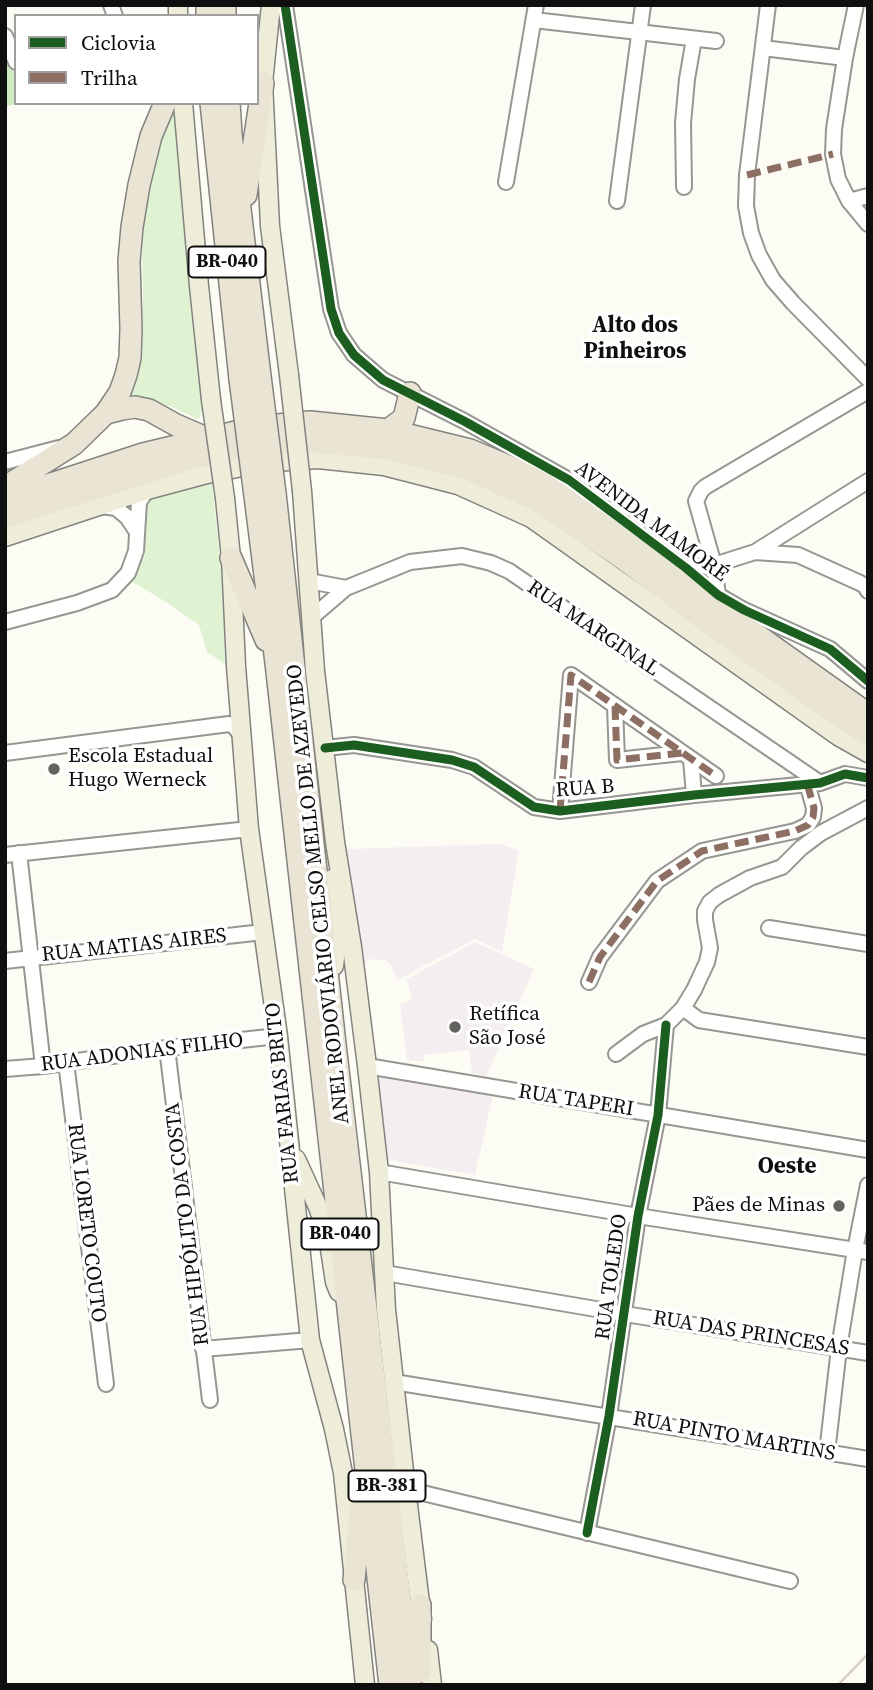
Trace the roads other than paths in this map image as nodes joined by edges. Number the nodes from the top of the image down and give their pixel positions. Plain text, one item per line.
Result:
1 (271, 5) edge
2 (285, 5) edge
3 (643, 5) edge
4 (768, 5) edge
5 (856, 5) edge
6 (535, 13) edge
7 (640, 33) junction
8 (5, 36) edge
9 (694, 39) junction
10 (716, 41) dead end
11 (763, 48) junction
12 (14, 57) edge
13 (845, 58) junction
14 (263, 83) junction
15 (164, 105) edge
16 (183, 105) edge
17 (211, 105) edge
18 (229, 105) edge
19 (506, 182) dead end
20 (684, 187) dead end
21 (868, 196) edge
22 (617, 201) dead end
23 (849, 201) junction
24 (868, 224) edge
25 (245, 253) junction
26 (250, 377) junction
27 (868, 379) edge
28 (868, 391) edge
29 (410, 393) junction
30 (106, 413) junction
31 (388, 430) junction
32 (206, 438) junction
33 (74, 444) junction
34 (5, 462) edge
35 (868, 481) edge
36 (5, 487) edge
37 (148, 490) junction
38 (265, 495) junction
39 (5, 499) edge
40 (101, 506) junction
41 (5, 517) edge
42 (137, 532) junction
43 (5, 537) edge
44 (755, 552) junction
45 (231, 558) junction
46 (714, 565) junction
47 (686, 568) junction
48 (309, 581) junction
49 (346, 587) junction
50 (868, 591) edge
51 (718, 595) junction
52 (311, 618) junction
53 (5, 622) edge
54 (276, 663) junction
55 (868, 681) edge
56 (615, 706) junction
57 (868, 714) edge
58 (868, 734) edge
59 (242, 737) junction
60 (325, 748) junction
61 (5, 753) edge
62 (868, 753) edge
63 (687, 756) junction
64 (716, 776) dead end
65 (868, 778) edge
66 (813, 783) junction
67 (694, 794) junction
68 (868, 808) edge
69 (560, 811) junction
70 (249, 828) junction
71 (335, 842) junction
72 (12, 854) edge
73 (769, 928) dead end
74 (263, 932) junction
75 (868, 944) edge
76 (31, 957) junction
77 (5, 961) edge
78 (589, 982) dead end
79 (318, 998) junction
80 (683, 1008) junction
81 (666, 1026) junction
82 (278, 1036) junction
83 (167, 1048) junction
84 (868, 1048) edge
85 (616, 1054) dead end
86 (66, 1062) junction
87 (43, 1066) junction
88 (367, 1066) junction
89 (5, 1069) edge
90 (658, 1115) junction
91 (288, 1136) junction
92 (868, 1150) edge
93 (379, 1172) junction
94 (868, 1185) edge
95 (638, 1216) junction
96 (861, 1251) edge
97 (385, 1273) junction
98 (363, 1287) joint
99 (625, 1314) junction
100 (349, 1318) junction
101 (310, 1340) junction
102 (839, 1348) junction
103 (203, 1349) junction
104 (868, 1353) edge
105 (394, 1382) junction
106 (106, 1384) dead end
107 (210, 1400) dead end
108 (609, 1416) junction
109 (827, 1453) junction
110 (868, 1459) edge
111 (365, 1461) junction
112 (405, 1489) junction
113 (587, 1533) junction
114 (354, 1580) junction
115 (790, 1581) dead end
116 (419, 1605) junction
117 (365, 1685) edge
118 (390, 1685) edge
119 (410, 1685) edge
120 (420, 1685) edge
121 (432, 1685) edge

1 - 14 main road, ANEL RODOVIÁRIO CELSO MELLO DE AZEVEDO
2 - 29 street, AVENIDA MAMORÉ
3 - 7 street
4 - 11 street
5 - 13 street
6 - 7 street
6 - 19 street
7 - 9 street
7 - 22 street
8 - 12 street
9 - 10 street
9 - 20 street
11 - 13 street
11 - 27 street
13 - 23 street
14 - 25 highway
14 - 48 main road, ANEL RODOVIÁRIO CELSO MELLO DE AZEVEDO, bridge
15 - 30 highway
16 - 45 main road, RUA FARIAS BRITO, bridge
17 - 26 highway, ANEL RODOVIÁRIO CELSO MELLO DE AZEVEDO / BR-040
18 - 25 highway, ANEL RODOVIÁRIO CELSO MELLO DE AZEVEDO / BR-040
21 - 23 street
23 - 24 street
25 - 26 highway, ANEL RODOVIÁRIO CELSO MELLO DE AZEVEDO / BR-040
26 - 38 highway, ANEL RODOVIÁRIO CELSO MELLO DE AZEVEDO / BR-040, bridge
28 - 46 street
29 - 31 highway
29 - 47 street, AVENIDA MAMORÉ
30 - 32 highway
30 - 33 highway
31 - 32 highway
31 - 57 highway
32 - 39 highway
33 - 34 street
33 - 36 highway
35 - 44 street
37 - 40 main road
37 - 42 street
37 - 62 main road
38 - 54 highway, ANEL RODOVIÁRIO CELSO MELLO DE AZEVEDO / BR-040
38 - 79 highway, ANEL RODOVIÁRIO CELSO MELLO DE AZEVEDO / BR-040
40 - 42 street
40 - 43 main road
41 - 58 highway
42 - 53 street
44 - 46 street
44 - 50 street
45 - 54 highway
45 - 59 main road, RUA FARIAS BRITO
46 - 47 street
46 - 51 street
47 - 51 street, AVENIDA MAMORÉ
48 - 49 street
48 - 52 main road, ANEL RODOVIÁRIO CELSO MELLO DE AZEVEDO
49 - 52 street, RUA MARGINAL
49 - 66 street, RUA MARGINAL
51 - 55 street, AVENIDA MAMORÉ
52 - 60 main road, ANEL RODOVIÁRIO CELSO MELLO DE AZEVEDO
54 - 79 highway, ANEL RODOVIÁRIO CELSO MELLO DE AZEVEDO / BR-040
56 - 63 street
56 - 63 street
56 - 69 street
59 - 61 street
59 - 70 main road, RUA FARIAS BRITO
60 - 69 street, RUA B
60 - 71 main road, ANEL RODOVIÁRIO CELSO MELLO DE AZEVEDO
63 - 64 street
63 - 67 street
65 - 66 street, RUA B
66 - 67 street, RUA B
66 - 78 street
67 - 69 street, RUA B
68 - 80 street
70 - 72 street
70 - 74 main road, RUA FARIAS BRITO
71 - 79 main road
71 - 88 main road, ANEL RODOVIÁRIO CELSO MELLO DE AZEVEDO
72 - 76 street
73 - 75 street
74 - 76 street, RUA MATIAS AIRES
74 - 82 main road, RUA FARIAS BRITO
76 - 77 street, RUA MATIAS AIRES
76 - 87 street
79 - 98 highway, ANEL RODOVIÁRIO CELSO MELLO DE AZEVEDO / BR-040
79 - 100 highway, ANEL RODOVIÁRIO CELSO MELLO DE AZEVEDO / BR-040
80 - 81 street
80 - 84 street
81 - 85 street
81 - 90 street, RUA TOLEDO
82 - 83 street, RUA ADONIAS FILHO
82 - 91 main road, RUA FARIAS BRITO
83 - 86 street, RUA ADONIAS FILHO
83 - 103 street, RUA HIPÓLITO DA COSTA
86 - 87 street, RUA ADONIAS FILHO
86 - 106 street, RUA LORETO COUTO
87 - 89 street, RUA ADONIAS FILHO
88 - 90 street, RUA TAPERI
88 - 93 main road, ANEL RODOVIÁRIO CELSO MELLO DE AZEVEDO
90 - 92 street, RUA TAPERI
90 - 95 street, RUA TOLEDO
91 - 100 main road
91 - 101 main road, RUA FARIAS BRITO
93 - 95 street
93 - 97 main road, ANEL RODOVIÁRIO CELSO MELLO DE AZEVEDO
94 - 96 street
95 - 96 street
95 - 99 street, RUA TOLEDO
96 - 102 street
97 - 99 street, RUA DAS PRINCESAS
97 - 105 main road, ANEL RODOVIÁRIO CELSO MELLO DE AZEVEDO
98 - 119 highway, ANEL RODOVIÁRIO CELSO MELLO DE AZEVEDO / BR-381
99 - 102 street, RUA DAS PRINCESAS
99 - 108 street, RUA TOLEDO
100 - 111 highway, ANEL RODOVIÁRIO CELSO MELLO DE AZEVEDO / BR-040
101 - 103 street
101 - 114 main road, RUA FARIAS BRITO
102 - 104 street, RUA DAS PRINCESAS
102 - 109 street
103 - 107 street, RUA HIPÓLITO DA COSTA
105 - 108 street, RUA PINTO MARTINS
105 - 112 main road, ANEL RODOVIÁRIO CELSO MELLO DE AZEVEDO
108 - 109 street, RUA PINTO MARTINS
108 - 113 street, RUA TOLEDO
109 - 110 street, RUA PINTO MARTINS
111 - 114 highway
111 - 118 highway, ANEL RODOVIÁRIO CELSO MELLO DE AZEVEDO / BR-040
112 - 113 street
112 - 116 main road, ANEL RODOVIÁRIO CELSO MELLO DE AZEVEDO
113 - 115 street
114 - 117 main road, RUA FARIAS BRITO
116 - 120 highway
116 - 121 main road, ANEL RODOVIÁRIO CELSO MELLO DE AZEVEDO

